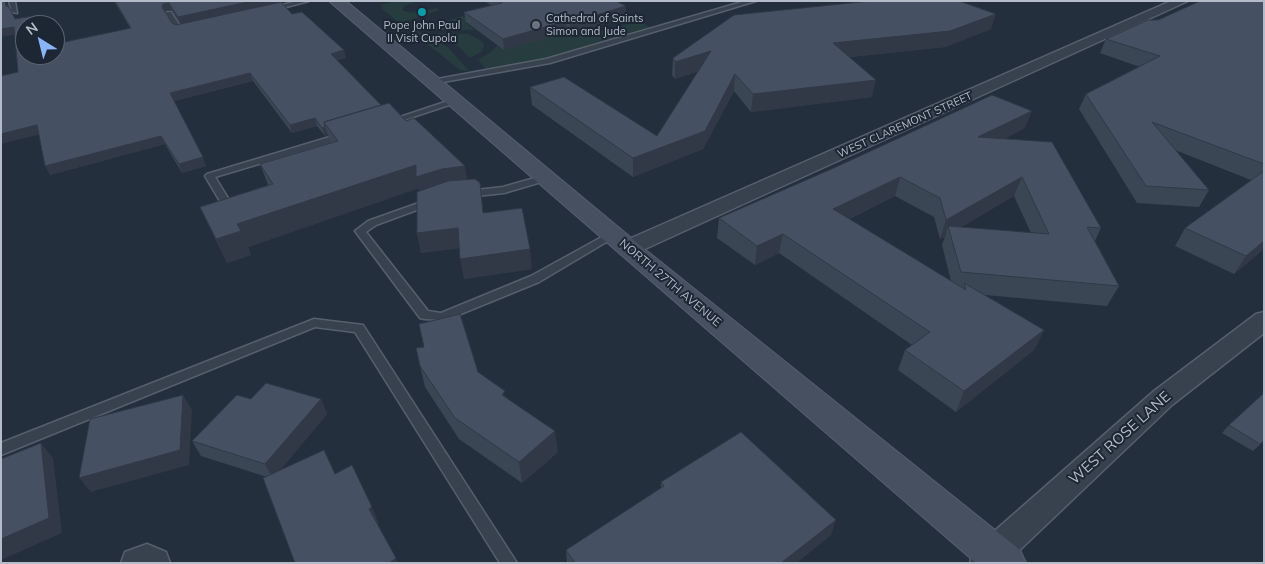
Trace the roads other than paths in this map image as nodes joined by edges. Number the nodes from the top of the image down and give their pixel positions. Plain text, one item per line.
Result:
1 (12, 1) edge
2 (306, 1) edge
3 (336, 1) edge
4 (753, 1) edge
5 (1182, 1) edge
6 (261, 11) edge
7 (15, 12) dead end
8 (169, 13) edge
9 (196, 24) edge
10 (432, 82) junction
11 (454, 102) junction
12 (381, 124) edge
13 (353, 133) edge
14 (545, 178) junction
15 (459, 194) edge
16 (442, 198) edge
17 (232, 213) edge
18 (620, 242) junction
19 (1264, 320) edge
20 (1, 449) edge
21 (994, 559) edge
22 (509, 563) edge

1 - 7 lane
2 - 6 lane
3 - 10 main road, NORTH 27TH AVENUE
4 - 10 lane
5 - 18 street, WEST CLAREMONT STREET
8 - 9 lane
10 - 11 main road, NORTH 27TH AVENUE
11 - 12 lane
11 - 14 main road, NORTH 27TH AVENUE
13 - 17 lane
14 - 15 lane
14 - 18 main road, NORTH 27TH AVENUE
16 - 18 lane
18 - 21 main road, NORTH 27TH AVENUE
19 - 21 street, WEST ROSE LANE
20 - 22 lane

